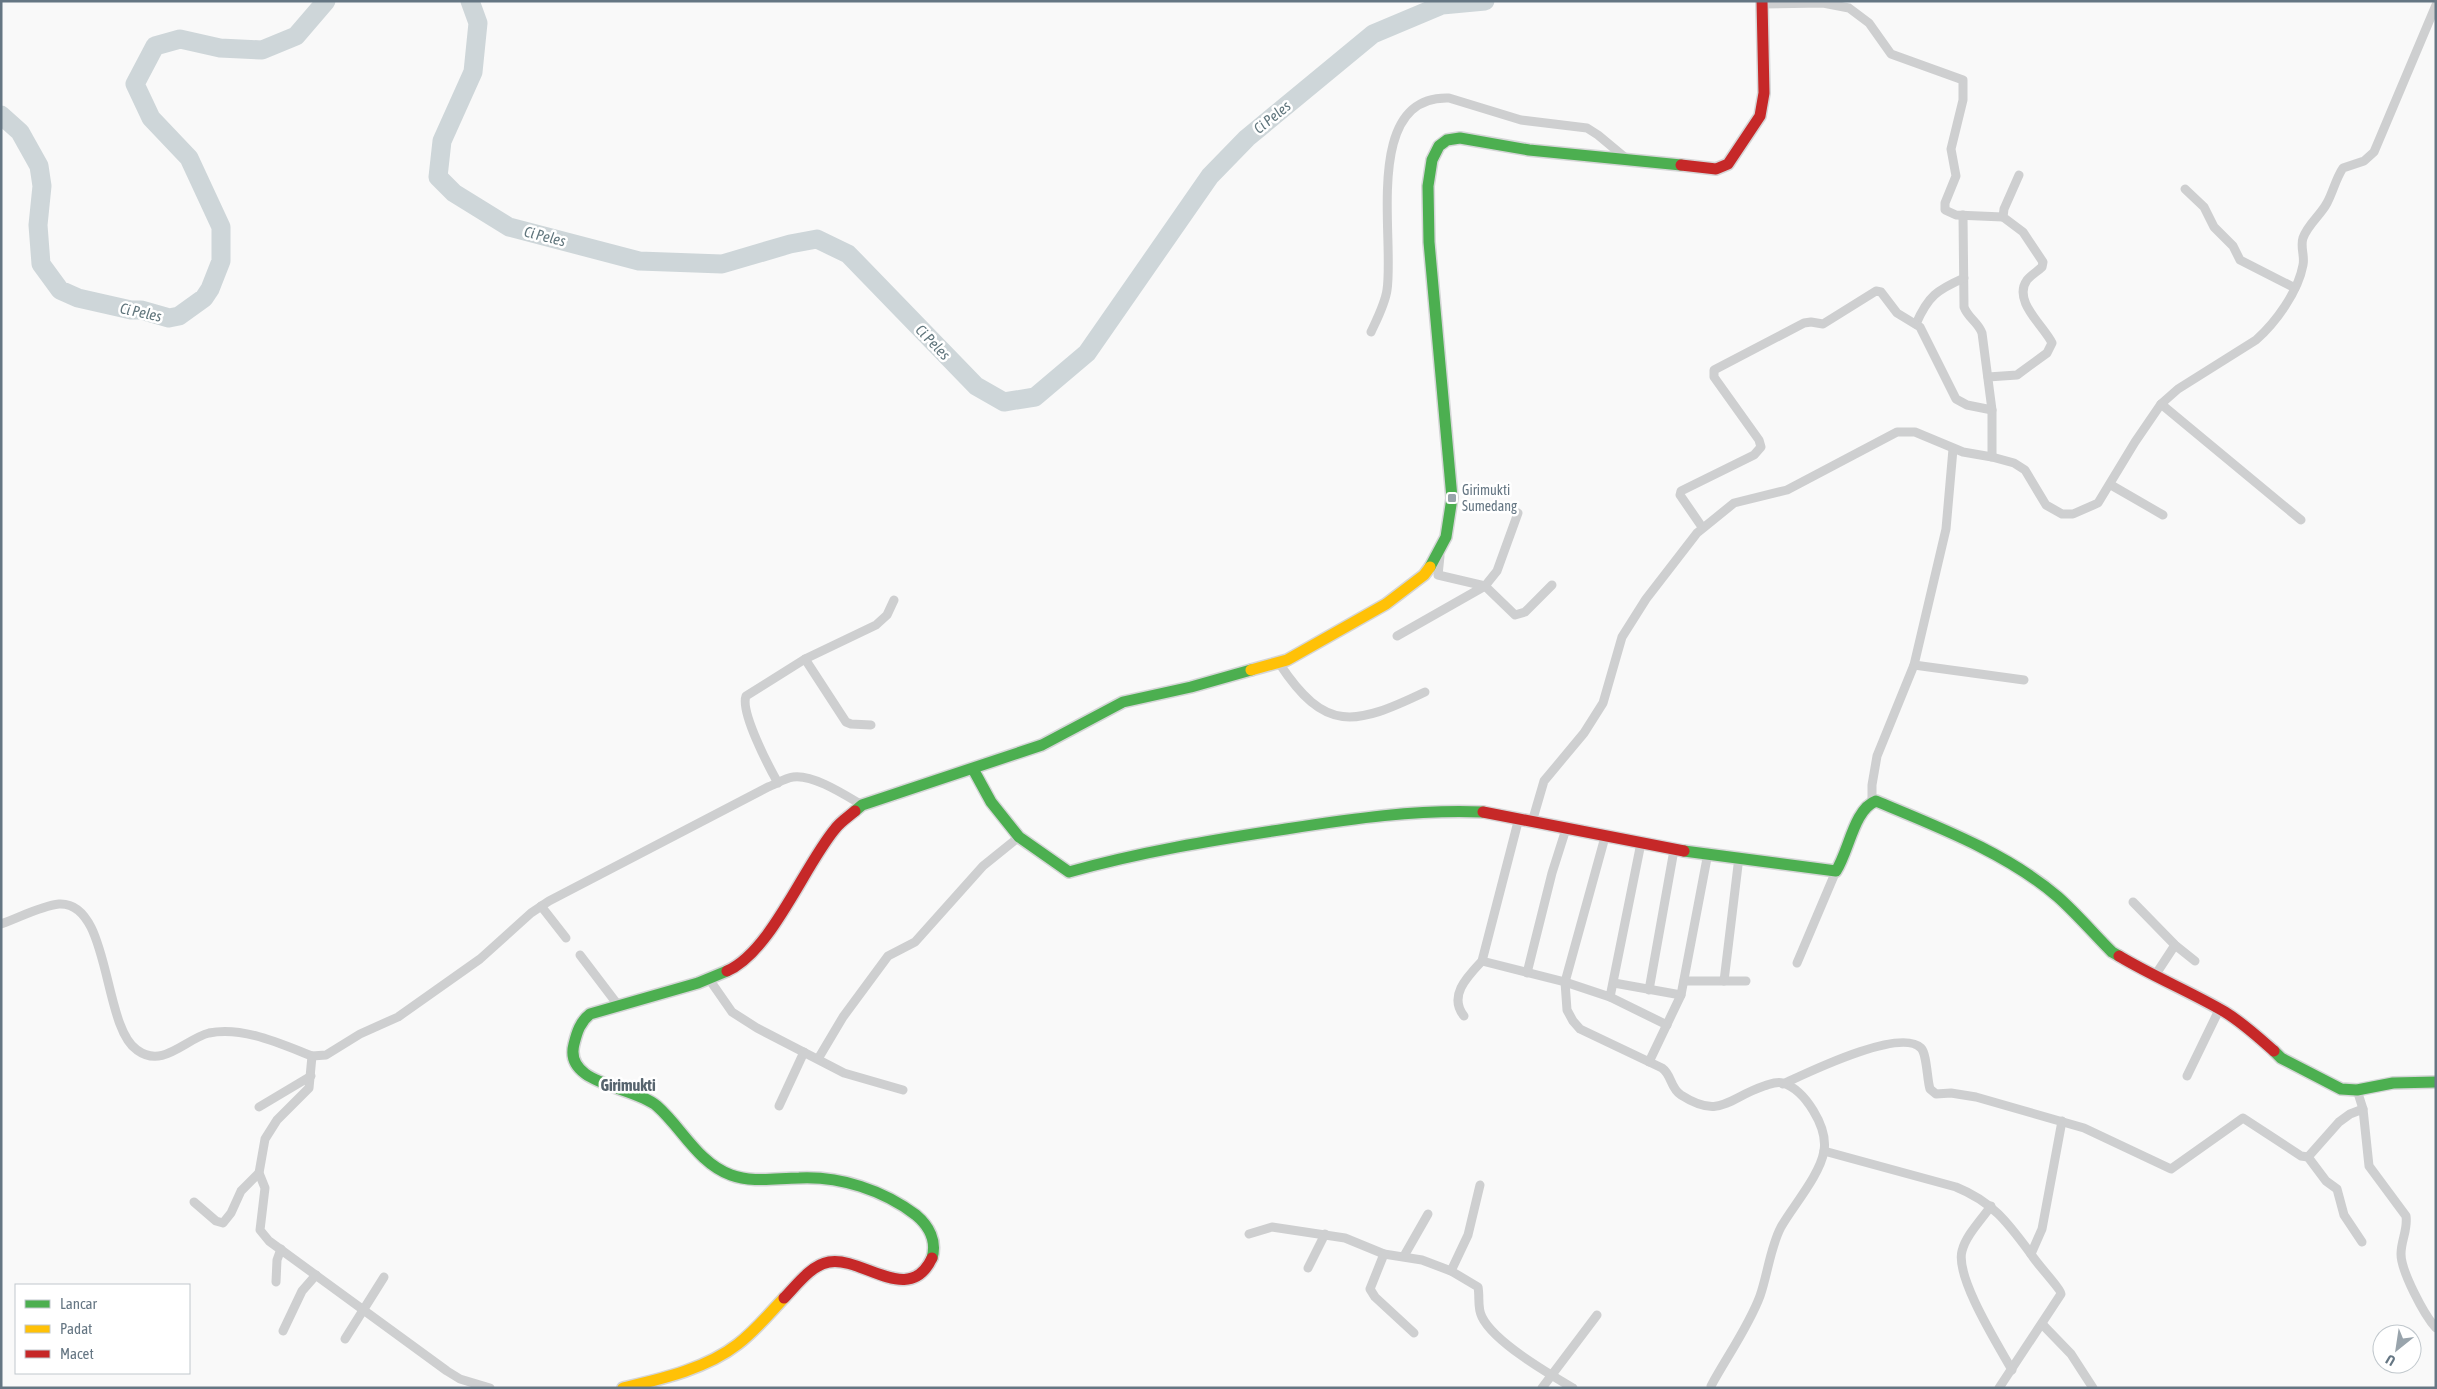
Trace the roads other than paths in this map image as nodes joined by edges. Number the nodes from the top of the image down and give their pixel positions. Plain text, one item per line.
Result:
1 (1762, 2) edge
2 (2436, 4) edge
3 (1628, 160) junction
4 (2019, 175) dead end
5 (2185, 189) dead end
6 (1963, 215) junction
7 (2003, 217) junction
8 (1964, 278) junction
9 (2295, 288) junction
10 (1916, 324) junction
11 (1371, 332) dead end
12 (1988, 377) junction
13 (2161, 404) junction
14 (1992, 410) junction
15 (1953, 449) junction
16 (1992, 457) junction
17 (2111, 485) junction
18 (1518, 513) dead end
19 (2163, 515) dead end
20 (2301, 520) dead end
21 (1702, 527) junction
22 (1440, 551) junction
23 (1552, 585) dead end
24 (1485, 586) junction
25 (894, 600) dead end
26 (1397, 636) dead end
27 (805, 659) junction
28 (1279, 663) junction
29 (1914, 665) junction
30 (2024, 680) dead end
31 (1424, 692) dead end
32 (871, 725) dead end
33 (973, 769) junction
34 (778, 783) junction
35 (1872, 802) junction
36 (862, 805) junction
37 (1519, 818) junction
38 (1532, 822) junction
39 (1566, 829) junction
40 (1019, 837) junction
41 (1605, 837) junction
42 (1641, 843) junction
43 (1674, 850) junction
44 (1708, 854) junction
45 (1739, 857) junction
46 (1836, 871) junction
47 (2133, 902) dead end
48 (541, 906) junction
49 (1, 924) edge
50 (566, 938) dead end
51 (2175, 945) junction
52 (580, 955) dead end
53 (2195, 961) dead end
54 (1482, 962) junction
55 (1797, 963) dead end
56 (1527, 973) junction
57 (2154, 977) junction
58 (709, 980) junction
59 (1684, 981) junction
60 (1724, 981) junction
61 (1746, 981) dead end
62 (1565, 982) junction
63 (1614, 984) junction
64 (1648, 990) junction
65 (1680, 995) junction
66 (1610, 997) junction
67 (618, 1005) junction
68 (2219, 1010) junction
69 (1464, 1016) dead end
70 (1667, 1025) junction
71 (804, 1052) junction
72 (312, 1056) junction
73 (818, 1059) junction
74 (1649, 1062) junction
75 (311, 1076) junction
76 (2187, 1076) dead end
77 (2436, 1082) edge
78 (1784, 1084) junction
79 (903, 1090) dead end
80 (2357, 1090) junction
81 (259, 1106) dead end
82 (779, 1106) dead end
83 (2363, 1109) junction
84 (2062, 1122) junction
85 (1824, 1151) junction
86 (2308, 1157) junction
87 (259, 1172) junction
88 (1480, 1185) dead end
89 (194, 1202) dead end
90 (1991, 1206) junction
91 (1428, 1214) dead end
92 (1249, 1234) dead end
93 (1325, 1234) junction
94 (2362, 1242) dead end
95 (281, 1249) junction
96 (1384, 1254) junction
97 (2031, 1254) junction
98 (1404, 1256) junction
99 (1308, 1268) dead end
100 (1451, 1271) junction
101 (316, 1275) junction
102 (384, 1277) dead end
103 (276, 1282) dead end
104 (362, 1310) junction
105 (1597, 1315) dead end
106 (2042, 1324) junction
107 (2436, 1328) edge
108 (283, 1331) dead end
109 (1414, 1333) dead end
110 (345, 1339) dead end
111 (2012, 1370) junction
112 (1552, 1376) junction
113 (1711, 1386) dead end
114 (490, 1388) edge
115 (623, 1388) edge
116 (1542, 1388) edge
117 (1573, 1388) edge
118 (1999, 1388) edge
119 (2093, 1388) edge

1 - 3 main road
1 - 6 street
2 - 9 street
3 - 11 street
3 - 22 main road
4 - 7 street
5 - 9 street
6 - 7 street
6 - 8 street
7 - 12 street
8 - 10 street
8 - 12 street
9 - 13 street
10 - 14 street
10 - 21 street
12 - 14 street
13 - 17 street
13 - 20 street
14 - 16 street
15 - 16 street
15 - 21 street
15 - 29 street
16 - 17 street
17 - 19 street
18 - 24 street
21 - 38 street
22 - 24 street
22 - 28 main road
23 - 24 street
24 - 26 street
25 - 27 street
27 - 32 street
27 - 34 street
28 - 31 street
28 - 33 main road
29 - 30 street
29 - 35 street
33 - 36 main road
33 - 40 main road
34 - 36 street
34 - 48 street
35 - 46 main road
35 - 57 main road
36 - 58 main road
37 - 38 main road
37 - 40 main road
37 - 54 street
38 - 39 main road
39 - 41 main road
39 - 56 street
40 - 73 street
41 - 42 main road
41 - 62 street
42 - 43 main road
42 - 63 street
43 - 44 main road
43 - 64 street
44 - 45 main road
44 - 59 street
45 - 46 main road
45 - 60 street
46 - 55 street
47 - 51 street
48 - 50 street
48 - 72 street
49 - 72 street
51 - 53 street
51 - 57 street
52 - 67 street
54 - 56 street
54 - 69 street
56 - 62 street
57 - 68 main road
58 - 67 main road
58 - 71 street
59 - 60 street
59 - 65 street
60 - 61 street
62 - 66 street
62 - 74 street
63 - 64 street
63 - 66 street
64 - 65 street
65 - 70 street
66 - 70 street
67 - 115 main road
68 - 76 street
68 - 80 main road
70 - 74 street
71 - 73 street
71 - 82 street
72 - 75 street
73 - 79 street
74 - 78 street
75 - 81 street
75 - 87 street
77 - 80 main road
78 - 84 street
78 - 85 street
80 - 83 street
83 - 86 street
83 - 107 street
84 - 86 street
84 - 97 street
85 - 90 street
85 - 113 street
86 - 94 street
87 - 89 street
87 - 95 street
88 - 100 street
90 - 97 street
90 - 111 street
91 - 98 street
92 - 93 street
93 - 96 street
93 - 99 street
95 - 101 street
95 - 103 street
96 - 98 street
96 - 109 street
97 - 106 street
98 - 100 street
100 - 112 street
101 - 104 street
101 - 108 street
102 - 104 street
104 - 110 street
104 - 114 street
105 - 112 street
106 - 111 street
106 - 119 street
111 - 118 street
112 - 116 street
112 - 117 street

